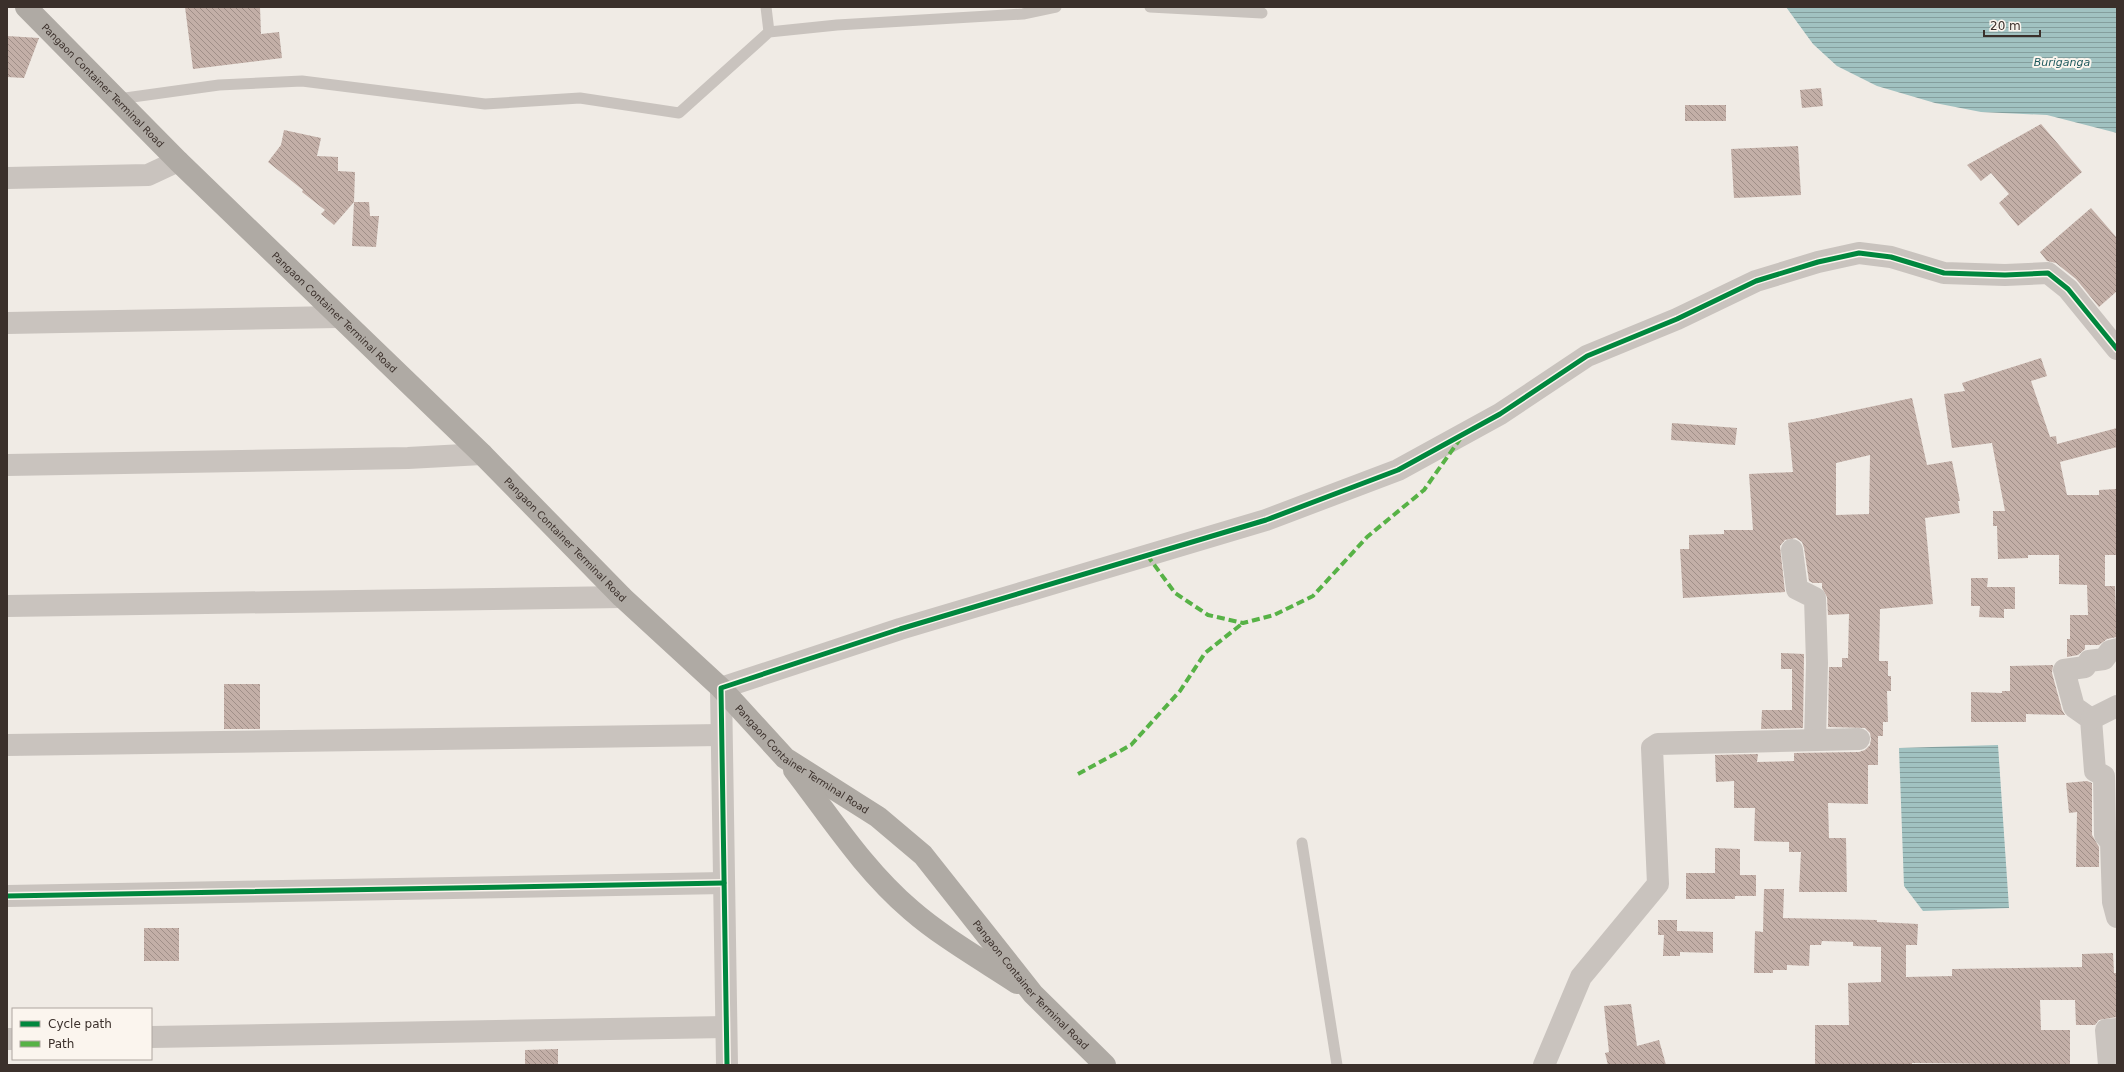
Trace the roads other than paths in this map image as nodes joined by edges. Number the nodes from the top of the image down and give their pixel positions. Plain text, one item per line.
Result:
1 (26, 7) edge
2 (766, 7) edge
3 (1056, 7) edge
4 (1150, 7) edge
5 (1262, 13) dead end
6 (769, 32) junction
7 (118, 99) junction
8 (178, 161) junction
9 (7, 178) edge
10 (338, 317) junction
11 (7, 323) edge
12 (2117, 349) edge
13 (482, 454) junction
14 (7, 465) edge
15 (1792, 550) dead end
16 (622, 597) junction
17 (7, 606) edge
18 (2117, 649) edge
19 (720, 688) junction
20 (2117, 706) edge
21 (2091, 719) junction
22 (721, 735) junction
23 (1859, 739) dead end
24 (1815, 740) junction
25 (7, 745) edge
26 (785, 758) junction
27 (1302, 843) dead end
28 (724, 883) junction
29 (7, 896) edge
30 (2117, 917) edge
31 (1033, 994) junction
32 (726, 1027) junction
33 (2117, 1030) edge
34 (152, 1036) edge
35 (727, 1065) edge
36 (1105, 1065) edge
37 (1337, 1065) edge
38 (1544, 1065) edge
39 (2109, 1065) edge

1 - 7 highway, Pangaon Container Terminal Road
2 - 6 lane
3 - 6 lane
4 - 5 lane
6 - 7 lane
7 - 8 highway, Pangaon Container Terminal Road
8 - 9 street
8 - 10 highway, Pangaon Container Terminal Road
10 - 11 street
10 - 13 highway, Pangaon Container Terminal Road
12 - 19 street
13 - 14 street
13 - 16 highway, Pangaon Container Terminal Road
15 - 24 street
16 - 17 street
16 - 19 highway, Pangaon Container Terminal Road
18 - 21 street
19 - 22 street
19 - 26 highway, Pangaon Container Terminal Road
20 - 21 street
21 - 30 street
22 - 25 street
22 - 28 street
23 - 24 street
24 - 38 street
26 - 31 highway
26 - 31 highway, Pangaon Container Terminal Road
27 - 37 lane
28 - 29 street
28 - 32 street
31 - 36 highway, Pangaon Container Terminal Road
32 - 34 street
32 - 35 street
33 - 39 street

